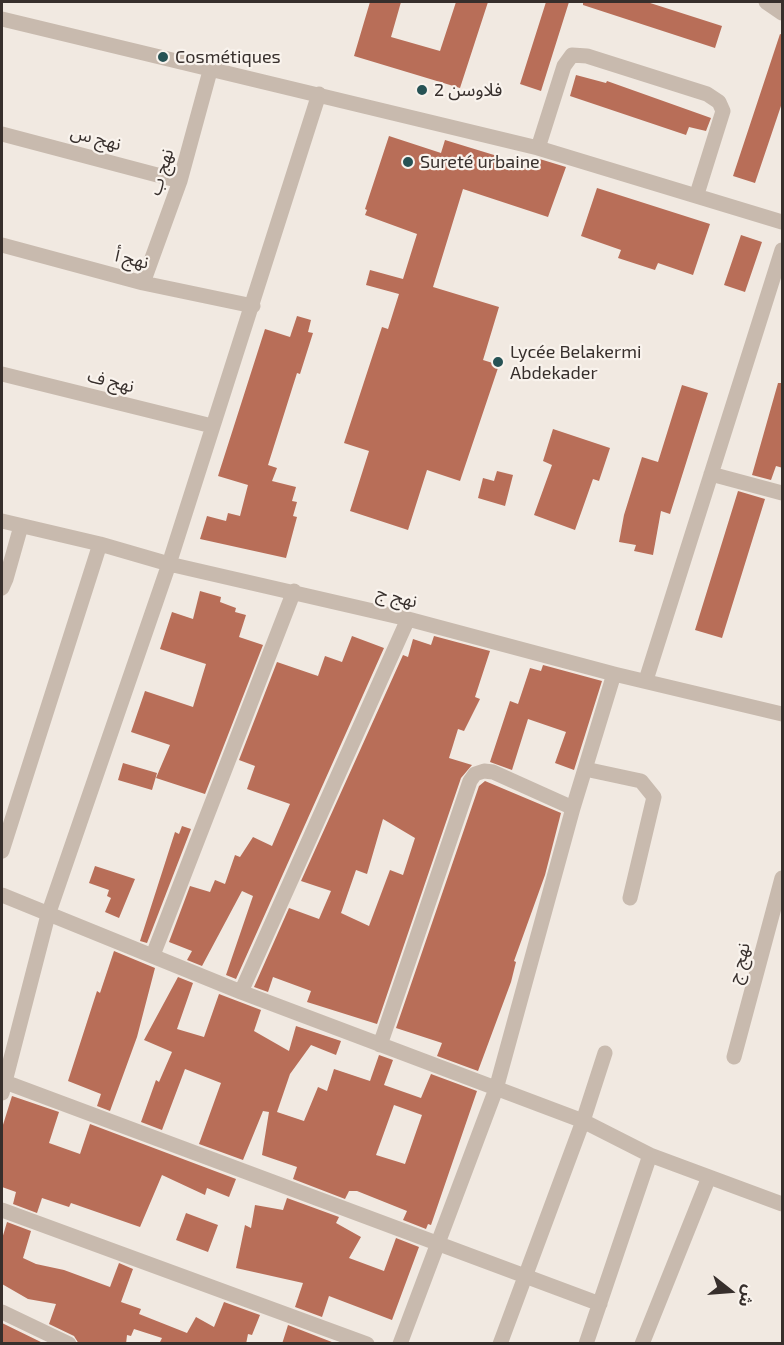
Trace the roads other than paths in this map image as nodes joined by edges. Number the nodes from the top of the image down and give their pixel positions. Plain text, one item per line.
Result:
1 (766, 2) edge
2 (783, 13) edge
3 (2, 22) edge
4 (210, 70) junction
5 (319, 94) junction
6 (2, 134) edge
7 (538, 148) junction
8 (180, 181) junction
9 (697, 194) junction
10 (783, 222) edge
11 (2, 245) edge
12 (783, 250) edge
13 (143, 282) junction
14 (253, 306) junction
15 (2, 374) edge
16 (212, 426) junction
17 (711, 474) junction
18 (783, 493) edge
19 (2, 521) edge
20 (21, 526) junction
21 (100, 544) junction
22 (168, 564) junction
23 (2, 588) edge
24 (294, 591) junction
25 (408, 619) junction
26 (614, 674) junction
27 (646, 680) junction
28 (783, 714) edge
29 (585, 769) junction
30 (573, 808) junction
31 (2, 851) edge
32 (783, 878) edge
33 (2, 895) edge
34 (630, 898) dead end
35 (48, 915) junction
36 (153, 955) junction
37 (241, 992) junction
38 (380, 1045) junction
39 (605, 1053) dead end
40 (734, 1057) dead end
41 (3, 1087) edge
42 (496, 1089) junction
43 (584, 1121) junction
44 (650, 1155) junction
45 (709, 1176) junction
46 (783, 1204) edge
47 (2, 1210) edge
48 (438, 1245) junction
49 (525, 1276) junction
50 (600, 1304) junction
51 (2, 1312) edge
52 (69, 1344) edge
53 (367, 1344) edge
54 (400, 1344) edge
55 (500, 1344) edge
56 (586, 1344) edge
57 (642, 1344) edge

1 - 2 street
3 - 4 street
4 - 5 street
4 - 8 street, نهج ب
5 - 7 street
5 - 14 street
6 - 8 street, نهج س
7 - 9 street
7 - 9 street
8 - 13 street, نهج ب
9 - 10 street
11 - 13 street, نهج أ
12 - 17 street
13 - 14 street, نهج أ
14 - 16 street
15 - 16 street, نهج ف
16 - 22 street
17 - 18 street
17 - 27 street
19 - 20 street, نهج ج
20 - 21 street, نهج ج
20 - 23 street
21 - 22 street, نهج ج
21 - 31 street
22 - 24 street, نهج ج
22 - 35 street
24 - 25 street, نهج ج
24 - 36 street
25 - 26 street, نهج ج
25 - 37 street
26 - 27 street, نهج ج
26 - 29 street
27 - 28 street, نهج ج
29 - 30 street
29 - 34 street
30 - 38 street
30 - 42 street
32 - 40 street, نهج ج
33 - 35 street
35 - 36 street
35 - 41 street
36 - 37 street
37 - 38 street
38 - 42 street
39 - 43 street
41 - 48 street
42 - 43 street
42 - 48 street
43 - 44 street
43 - 49 street
44 - 45 street
44 - 50 street
45 - 46 street
45 - 57 street
47 - 53 street
48 - 49 street
48 - 54 street
49 - 50 street
49 - 55 street
50 - 56 street
51 - 52 street

